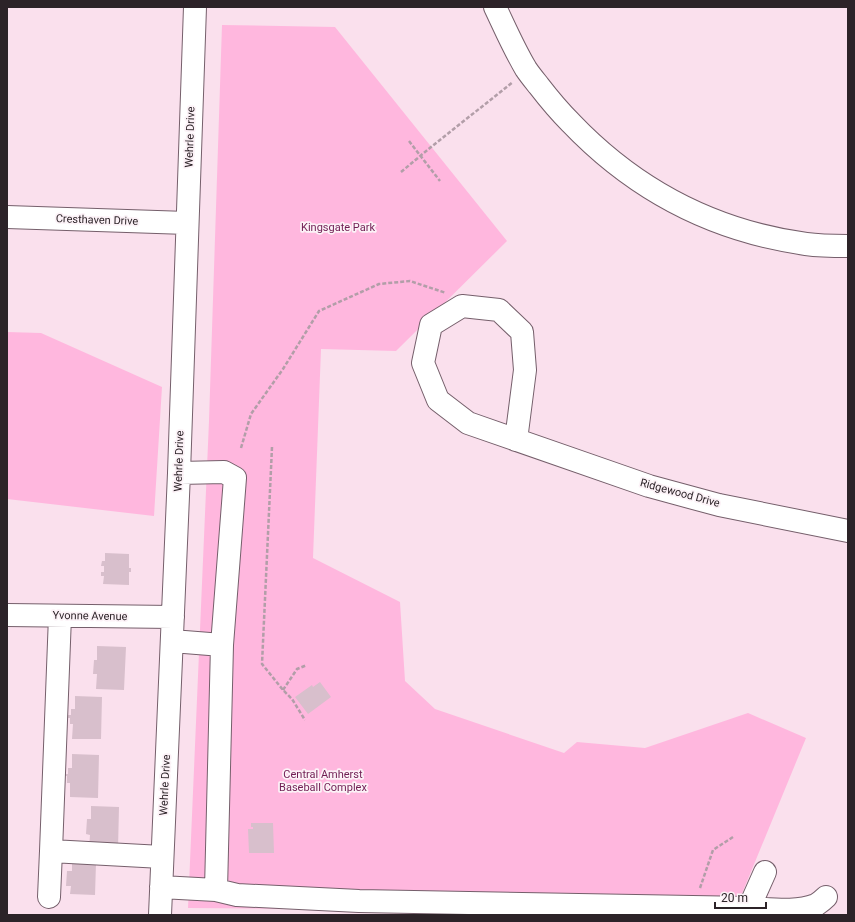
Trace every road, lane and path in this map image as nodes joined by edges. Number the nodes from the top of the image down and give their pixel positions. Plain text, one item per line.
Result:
1 (195, 7) edge
2 (495, 7) edge
3 (527, 70) junction
4 (409, 141) dead end
5 (420, 156) junction
6 (401, 172) dead end
7 (440, 181) dead end
8 (7, 218) edge
9 (187, 223) junction
10 (848, 246) edge
11 (462, 306) junction
12 (516, 440) junction
13 (272, 447) dead end
14 (241, 448) dead end
15 (179, 473) junction
16 (848, 531) edge
17 (7, 615) edge
18 (60, 616) junction
19 (173, 617) junction
20 (172, 641) junction
21 (222, 645) junction
22 (307, 665) dead end
23 (283, 690) junction
24 (306, 720) dead end
25 (733, 837) dead end
26 (51, 851) junction
27 (162, 857) junction
28 (765, 872) dead end
29 (161, 887) junction
30 (216, 890) junction
31 (826, 897) dead end
32 (48, 898) dead end
33 (693, 907) junction
34 (749, 908) junction
35 (160, 915) edge

1 - 9 street, Wehrle Drive
2 - 3 street
3 - 5 path
3 - 10 street
4 - 5 path
5 - 6 path
5 - 7 path
8 - 9 street, Cresthaven Drive
9 - 15 street, Wehrle Drive
11 - 12 street
11 - 12 street, Ridgewood Drive
11 - 14 path
12 - 16 street, Ridgewood Drive
13 - 23 path
15 - 19 street, Wehrle Drive
15 - 21 street
17 - 18 street, Yvonne Avenue
18 - 19 street, Yvonne Avenue
18 - 26 street
19 - 20 street, Wehrle Drive
20 - 21 street
20 - 27 street, Wehrle Drive
21 - 30 street
22 - 23 path
23 - 24 path
25 - 33 path
26 - 27 street
26 - 32 street
27 - 29 street, Wehrle Drive
28 - 34 street
29 - 30 street
29 - 35 street, Wehrle Drive
30 - 33 street
31 - 34 street
33 - 34 street

